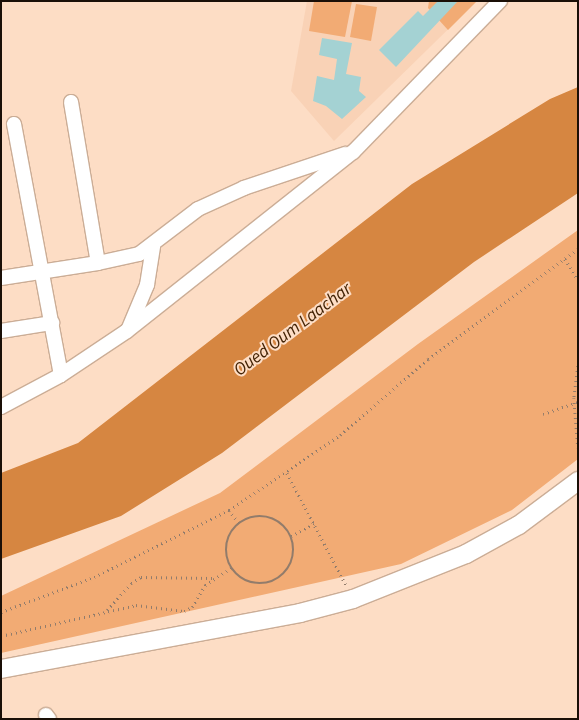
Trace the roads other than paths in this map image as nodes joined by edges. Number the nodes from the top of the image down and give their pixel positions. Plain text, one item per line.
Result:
1 (500, 1) edge
2 (71, 102) dead end
3 (14, 124) dead end
4 (353, 152) junction
5 (153, 246) junction
6 (98, 263) junction
7 (42, 272) junction
8 (1, 278) edge
9 (52, 323) junction
10 (1, 331) edge
11 (127, 332) junction
12 (61, 375) junction
13 (1, 407) edge
14 (578, 481) edge
15 (1, 669) edge

1 - 4 street
2 - 6 street
3 - 7 street
4 - 5 street
4 - 11 street
5 - 6 street
5 - 11 street
6 - 7 street
7 - 8 street
7 - 9 street
9 - 10 street
9 - 12 street
11 - 12 street
12 - 13 street
14 - 15 main road

